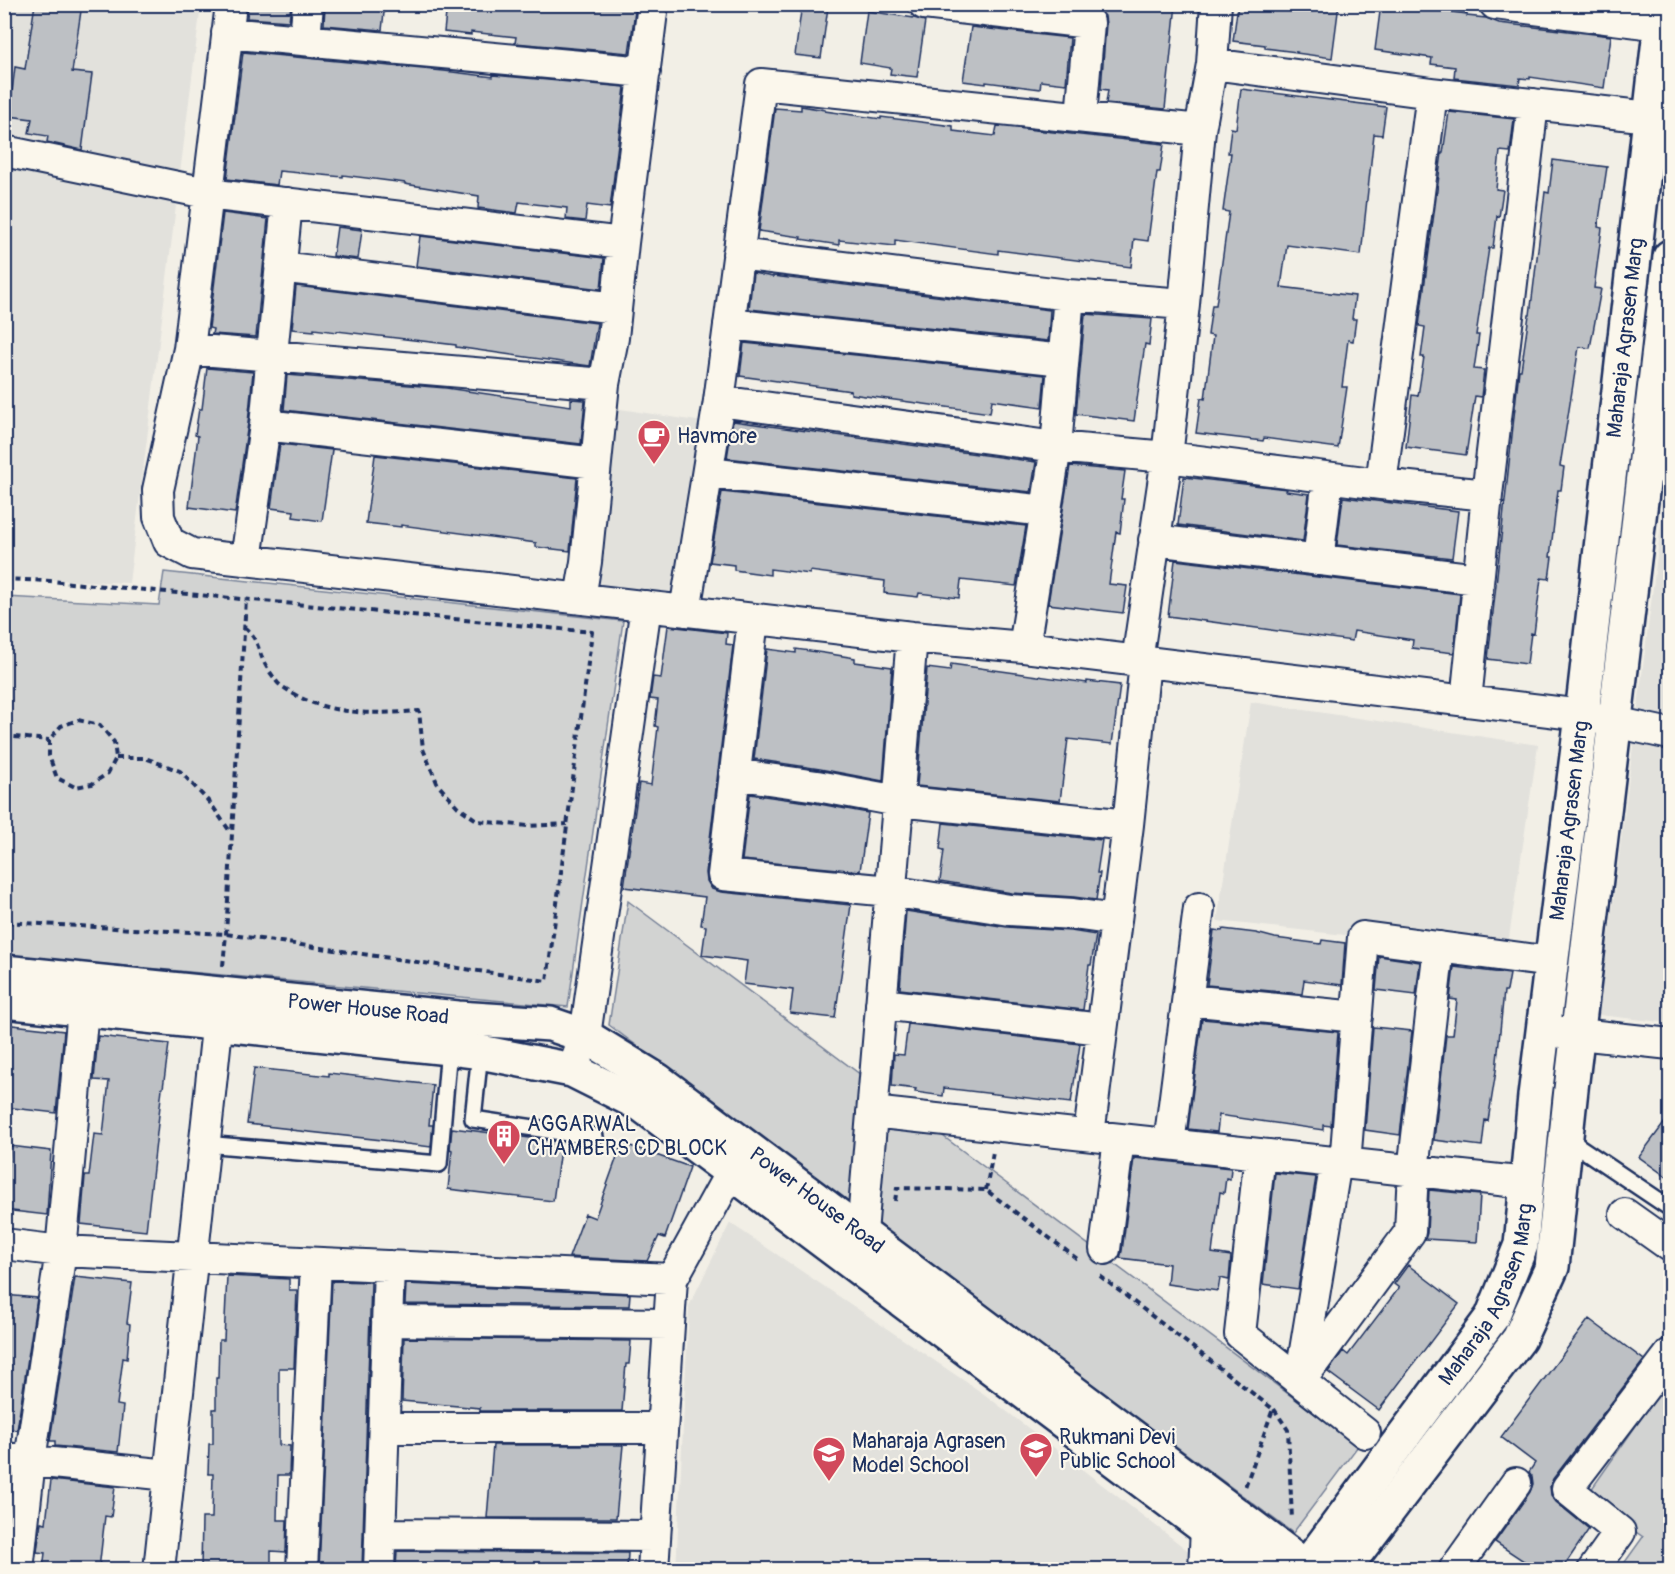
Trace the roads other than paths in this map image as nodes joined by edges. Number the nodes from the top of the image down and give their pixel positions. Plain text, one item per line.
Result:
1 (308, 4) edge
2 (653, 4) edge
3 (924, 4) edge
4 (1216, 4) edge
5 (1495, 4) edge
6 (1662, 15) edge
7 (229, 19) edge
8 (305, 40) junction
9 (1212, 64) junction
10 (645, 72) junction
11 (1432, 93) junction
12 (1533, 104) junction
13 (1081, 117) junction
14 (1650, 117) junction
15 (1200, 130) junction
16 (4, 151) edge
17 (208, 194) junction
18 (287, 203) junction
19 (623, 243) junction
20 (738, 254) junction
21 (1671, 257) edge
22 (280, 267) junction
23 (1069, 295) junction
24 (1184, 304) junction
25 (616, 308) junction
26 (729, 324) junction
27 (189, 349) junction
28 (272, 356) junction
29 (1063, 360) junction
30 (604, 384) junction
31 (719, 401) junction
32 (265, 425) junction
33 (1056, 447) junction
34 (1167, 457) junction
35 (596, 464) junction
36 (1658, 467) edge
37 (708, 473) junction
38 (1328, 478) junction
39 (1381, 484) junction
40 (1487, 495) junction
41 (1046, 511) junction
42 (1155, 540) junction
43 (246, 560) junction
44 (1318, 560) junction
45 (1478, 579) junction
46 (580, 598) junction
47 (646, 606) junction
48 (685, 611) junction
49 (753, 619) junction
50 (912, 637) junction
51 (1024, 647) junction
52 (1141, 662) junction
53 (1466, 701) junction
54 (1582, 715) junction
55 (1615, 721) junction
56 (1671, 734) edge
57 (734, 774) junction
58 (898, 801) junction
59 (1128, 825) junction
60 (890, 891) junction
61 (1199, 908) dead end
62 (1116, 920) junction
63 (1439, 947) junction
64 (1551, 962) junction
65 (4, 972) edge
66 (4, 1000) edge
67 (1188, 1000) junction
68 (881, 1004) junction
69 (219, 1008) junction
70 (83, 1009) junction
71 (1357, 1017) junction
72 (533, 1022) junction
73 (1102, 1029) junction
74 (1543, 1030) junction
75 (1578, 1034) junction
76 (585, 1036) junction
77 (1671, 1044) edge
78 (465, 1050) junction
79 (523, 1060) junction
80 (572, 1070) junction
81 (872, 1112) junction
82 (1089, 1135) junction
83 (595, 1137) dead end
84 (1565, 1138) junction
85 (1119, 1139) junction
86 (204, 1143) junction
87 (1169, 1144) junction
88 (1260, 1154) junction
89 (1341, 1163) junction
90 (1413, 1171) junction
91 (731, 1173) junction
92 (1527, 1183) junction
93 (1671, 1208) edge
94 (1625, 1214) dead end
95 (862, 1233) junction
96 (4, 1244) edge
97 (1671, 1246) edge
98 (61, 1251) junction
99 (192, 1257) junction
100 (316, 1263) junction
101 (1097, 1264) road end
102 (389, 1266) junction
103 (672, 1279) junction
104 (387, 1321) junction
105 (669, 1324) junction
106 (1670, 1353) edge
107 (1300, 1381) junction
108 (384, 1428) junction
109 (662, 1428) junction
110 (1365, 1433) dead end
111 (17, 1459) edge
112 (169, 1475) junction
113 (1516, 1483) dead end
114 (1220, 1514) junction
115 (380, 1534) junction
116 (655, 1536) junction
117 (1304, 1566) edge
118 (18, 1569) edge
119 (159, 1569) edge
120 (302, 1569) edge
121 (379, 1569) edge
122 (653, 1569) edge
123 (1204, 1569) edge
124 (1261, 1569) edge
125 (1343, 1569) edge
126 (1454, 1569) edge
127 (1593, 1569) edge

1 - 8 street
2 - 10 street
3 - 13 street
4 - 9 street
5 - 6 street
6 - 14 street, Maharaja Agrasen Marg
7 - 8 street
7 - 17 street
8 - 10 street
9 - 11 street
9 - 15 street
10 - 19 street
11 - 12 street
11 - 39 street
12 - 14 street
12 - 40 street
13 - 15 street
13 - 20 street
14 - 54 street, Maharaja Agrasen Marg
15 - 24 street
16 - 17 street
17 - 18 street
17 - 27 street
18 - 19 street
18 - 22 street
19 - 25 street
20 - 23 street
20 - 26 street
21 - 36 street, Maharaja Agrasen Marg
22 - 25 street
22 - 28 street
23 - 24 street
23 - 29 street
24 - 34 street
25 - 30 street
26 - 29 street
26 - 31 street
27 - 28 street
27 - 43 street
28 - 30 street
28 - 32 street
29 - 33 street
30 - 35 street
31 - 33 street
31 - 37 street
32 - 35 street
32 - 43 street
33 - 34 street
33 - 41 street
34 - 38 street
34 - 42 street
35 - 46 street
36 - 55 street, Maharaja Agrasen Marg
37 - 41 street
37 - 48 street
38 - 39 street
38 - 44 street
39 - 40 street
40 - 45 street
41 - 51 street
42 - 44 street
42 - 52 street
43 - 46 street
44 - 45 street
45 - 53 street
46 - 47 street
47 - 48 street
47 - 76 street
48 - 49 street
49 - 50 street
49 - 57 street
50 - 51 street
50 - 58 street
51 - 52 street
52 - 53 street
52 - 59 street
53 - 54 street
54 - 55 street
54 - 64 street, Maharaja Agrasen Marg
55 - 56 street
55 - 75 street, Maharaja Agrasen Marg
57 - 58 street
57 - 60 street
58 - 59 street
58 - 60 street
59 - 62 street
60 - 62 street
60 - 68 street
61 - 67 street
62 - 73 street
63 - 64 street
63 - 71 street
63 - 90 street
64 - 74 street, Maharaja Agrasen Marg
65 - 69 street, Power House Road
66 - 70 street, Power House Road
67 - 71 street
67 - 87 street
68 - 73 street
68 - 81 street
69 - 70 street, Power House Road
69 - 72 street, Power House Road
69 - 78 street, Power House Road
69 - 86 street
70 - 98 street
71 - 89 street
72 - 76 street, Power House Road
72 - 79 street
73 - 82 street
74 - 75 street
74 - 92 street, Maharaja Agrasen Marg
75 - 77 street
75 - 84 street, Maharaja Agrasen Marg
76 - 80 street
76 - 95 street, Power House Road
78 - 79 street, Power House Road
78 - 83 lane
78 - 86 lane
79 - 80 street, Power House Road
80 - 91 street, Power House Road
81 - 82 street
81 - 95 street
82 - 85 street
84 - 93 lane
84 - 125 street, Maharaja Agrasen Marg
85 - 87 street
85 - 101 street
86 - 99 street
87 - 88 street
88 - 89 street
88 - 107 street
89 - 90 street
89 - 107 street
90 - 92 street
90 - 107 street
91 - 103 street
91 - 114 street, Power House Road
92 - 117 street, Maharaja Agrasen Marg
94 - 97 street
95 - 114 street, Power House Road
96 - 98 street
98 - 99 street
98 - 111 street
99 - 100 street
99 - 112 street
100 - 102 street
100 - 120 street
102 - 103 street
102 - 104 street
103 - 105 street
104 - 105 street
104 - 108 street
105 - 109 street
106 - 127 street
107 - 110 street
108 - 109 street
108 - 115 street
109 - 116 street
111 - 112 street
111 - 118 street
112 - 119 street
113 - 126 street
114 - 117 street, Power House Road
114 - 123 street
114 - 124 street, Power House Road
115 - 116 street
115 - 121 street
116 - 122 street

